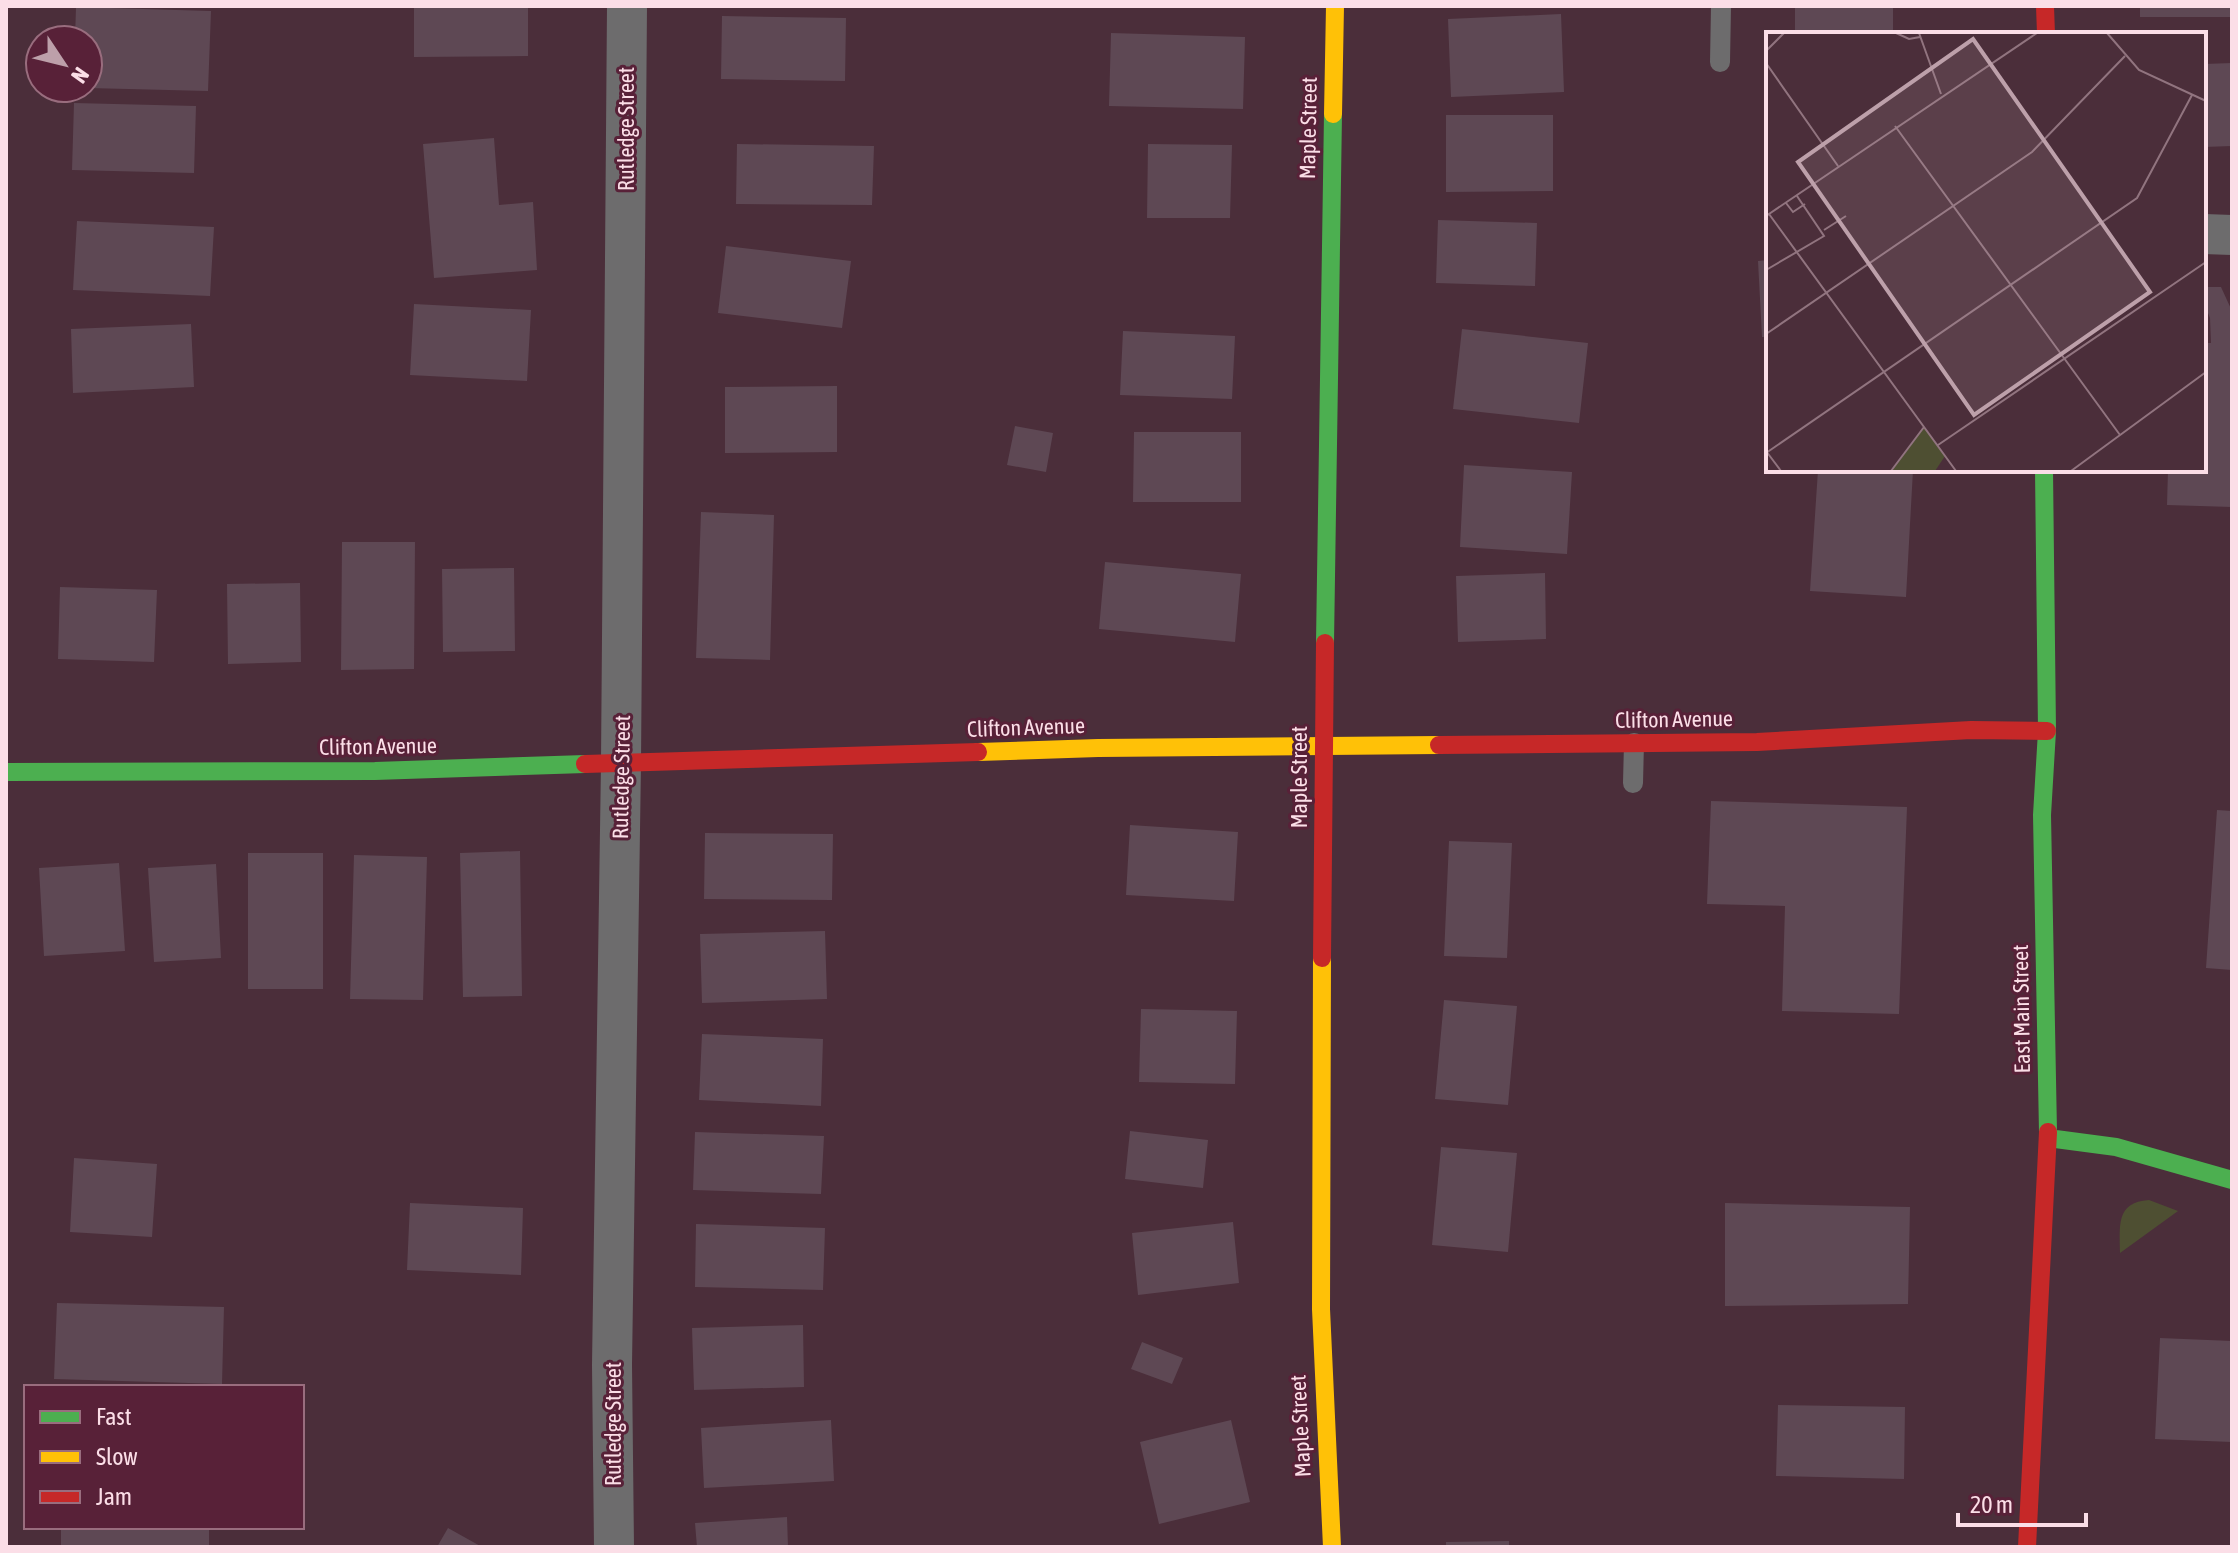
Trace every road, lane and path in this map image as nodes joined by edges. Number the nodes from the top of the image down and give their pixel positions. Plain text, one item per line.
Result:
1 (627, 6) edge
2 (1335, 6) edge
3 (1721, 6) edge
4 (2045, 6) edge
5 (2046, 32) edge
6 (1720, 62) dead end
7 (2206, 234) edge
8 (2232, 235) edge
9 (2044, 472) edge
10 (2047, 731) junction
11 (1634, 743) junction
12 (1323, 747) junction
13 (621, 763) junction
14 (6, 772) edge
15 (1633, 783) dead end
16 (2048, 1138) junction
17 (2232, 1180) edge
18 (614, 1547) edge
19 (1332, 1547) edge
20 (2027, 1547) edge

1 - 13 street, Rutledge Street
2 - 12 street, Maple Street
3 - 6 lane
4 - 5 street
7 - 8 street
9 - 10 street, East Main Street
10 - 11 street, Clifton Avenue
10 - 16 street, East Main Street
11 - 12 street, Clifton Avenue
11 - 15 lane
12 - 13 street, Clifton Avenue
12 - 19 street, Maple Street
13 - 14 street, Clifton Avenue
13 - 18 street, Rutledge Street
16 - 17 street
16 - 20 street, East Main Street

